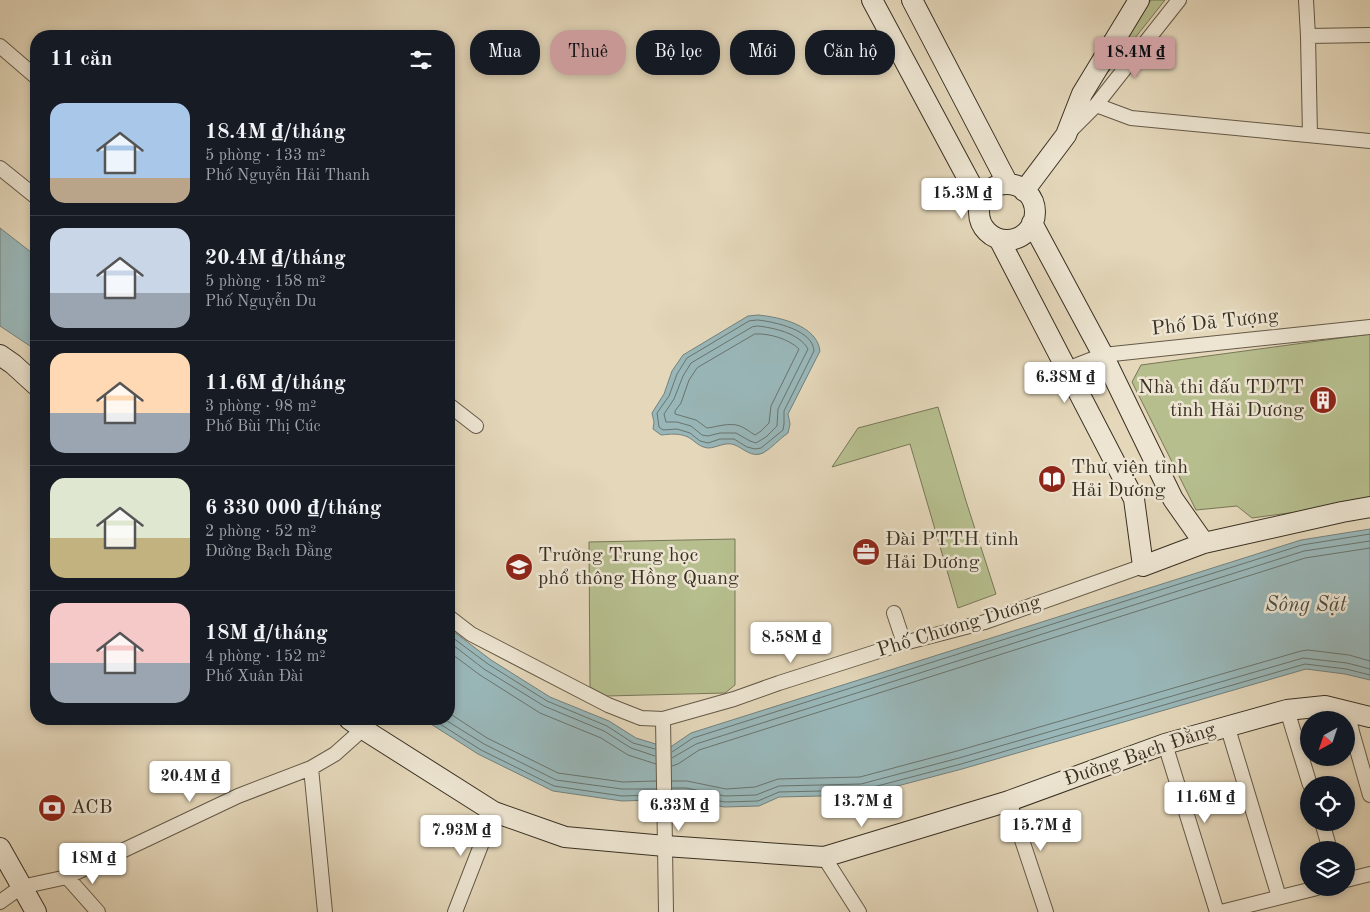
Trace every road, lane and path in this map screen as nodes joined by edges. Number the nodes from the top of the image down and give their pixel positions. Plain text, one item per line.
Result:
1 (872, 0) edge
2 (912, 0) edge
3 (1179, 0) edge
4 (1306, 0) edge
5 (1136, 2) edge
6 (1370, 34) edge
7 (1308, 36) junction
8 (0, 46) edge
9 (30, 72) edge
10 (1096, 105) junction
11 (1066, 135) junction
12 (1310, 135) junction
13 (1370, 141) edge
14 (0, 168) edge
15 (1016, 188) junction
16 (30, 192) edge
17 (981, 203) junction
18 (1032, 223) junction
19 (1000, 239) junction
20 (1370, 327) edge
21 (1103, 355) junction
22 (0, 356) edge
23 (1067, 369) junction
24 (30, 380) edge
25 (455, 410) edge
26 (476, 426) dead end
27 (1370, 507) edge
28 (1204, 543) junction
29 (1143, 566) junction
30 (894, 613) dead end
31 (455, 622) edge
32 (904, 643) junction
33 (1287, 710) junction
34 (1348, 711) edge
35 (1355, 713) edge
36 (1370, 717) edge
37 (663, 719) junction
38 (355, 725) edge
39 (358, 725) edge
40 (1227, 725) junction
41 (1355, 742) edge
42 (1165, 744) junction
43 (311, 768) junction
44 (1307, 776) edge
45 (1370, 795) edge
46 (1009, 801) junction
47 (494, 812) junction
48 (665, 846) junction
49 (0, 848) edge
50 (824, 857) junction
51 (1370, 874) edge
52 (66, 877) junction
53 (1355, 878) edge
54 (21, 887) junction
55 (1300, 892) edge
56 (1279, 897) junction
57 (0, 902) edge
58 (36, 912) edge
59 (98, 912) edge
60 (324, 912) edge
61 (455, 912) edge
62 (666, 912) edge
63 (859, 912) edge
64 (1046, 912) edge
65 (1216, 912) edge
66 (1222, 912) edge

1 - 17 street
2 - 15 street
3 - 10 street
4 - 7 street
5 - 11 street
6 - 7 street
7 - 12 street
8 - 9 street
10 - 11 street
10 - 12 street
11 - 15 street
12 - 13 street
14 - 16 street
15 - 17 street
15 - 18 street
17 - 19 street
18 - 19 street
18 - 21 street
19 - 23 street
20 - 21 street, Phố Dã Tượng
21 - 23 street, Phố Dã Tượng
21 - 28 street
22 - 24 street
23 - 29 street
25 - 26 street
27 - 28 street, Phố Chương Dương
28 - 29 street, Phố Chương Dương
29 - 32 street, Phố Chương Dương
30 - 32 street
31 - 37 street, Phố Chương Dương
32 - 37 street, Phố Chương Dương
33 - 34 street, Đường Bạch Đằng
33 - 40 street, Đường Bạch Đằng
33 - 44 street
35 - 36 street, Đường Bạch Đằng
37 - 48 street
38 - 43 street
39 - 47 street, Đường Bạch Đằng
40 - 42 street, Đường Bạch Đằng
40 - 56 street
41 - 45 street
42 - 46 street, Đường Bạch Đằng
42 - 65 street
43 - 52 street
43 - 60 street
46 - 50 street, Đường Bạch Đằng
46 - 64 street
47 - 48 street, Đường Bạch Đằng
47 - 61 street
48 - 50 street, Đường Bạch Đằng
48 - 62 street
49 - 54 street
50 - 63 street
51 - 53 street
52 - 54 street
52 - 59 street
54 - 57 street
54 - 58 street
55 - 56 street
56 - 66 street

